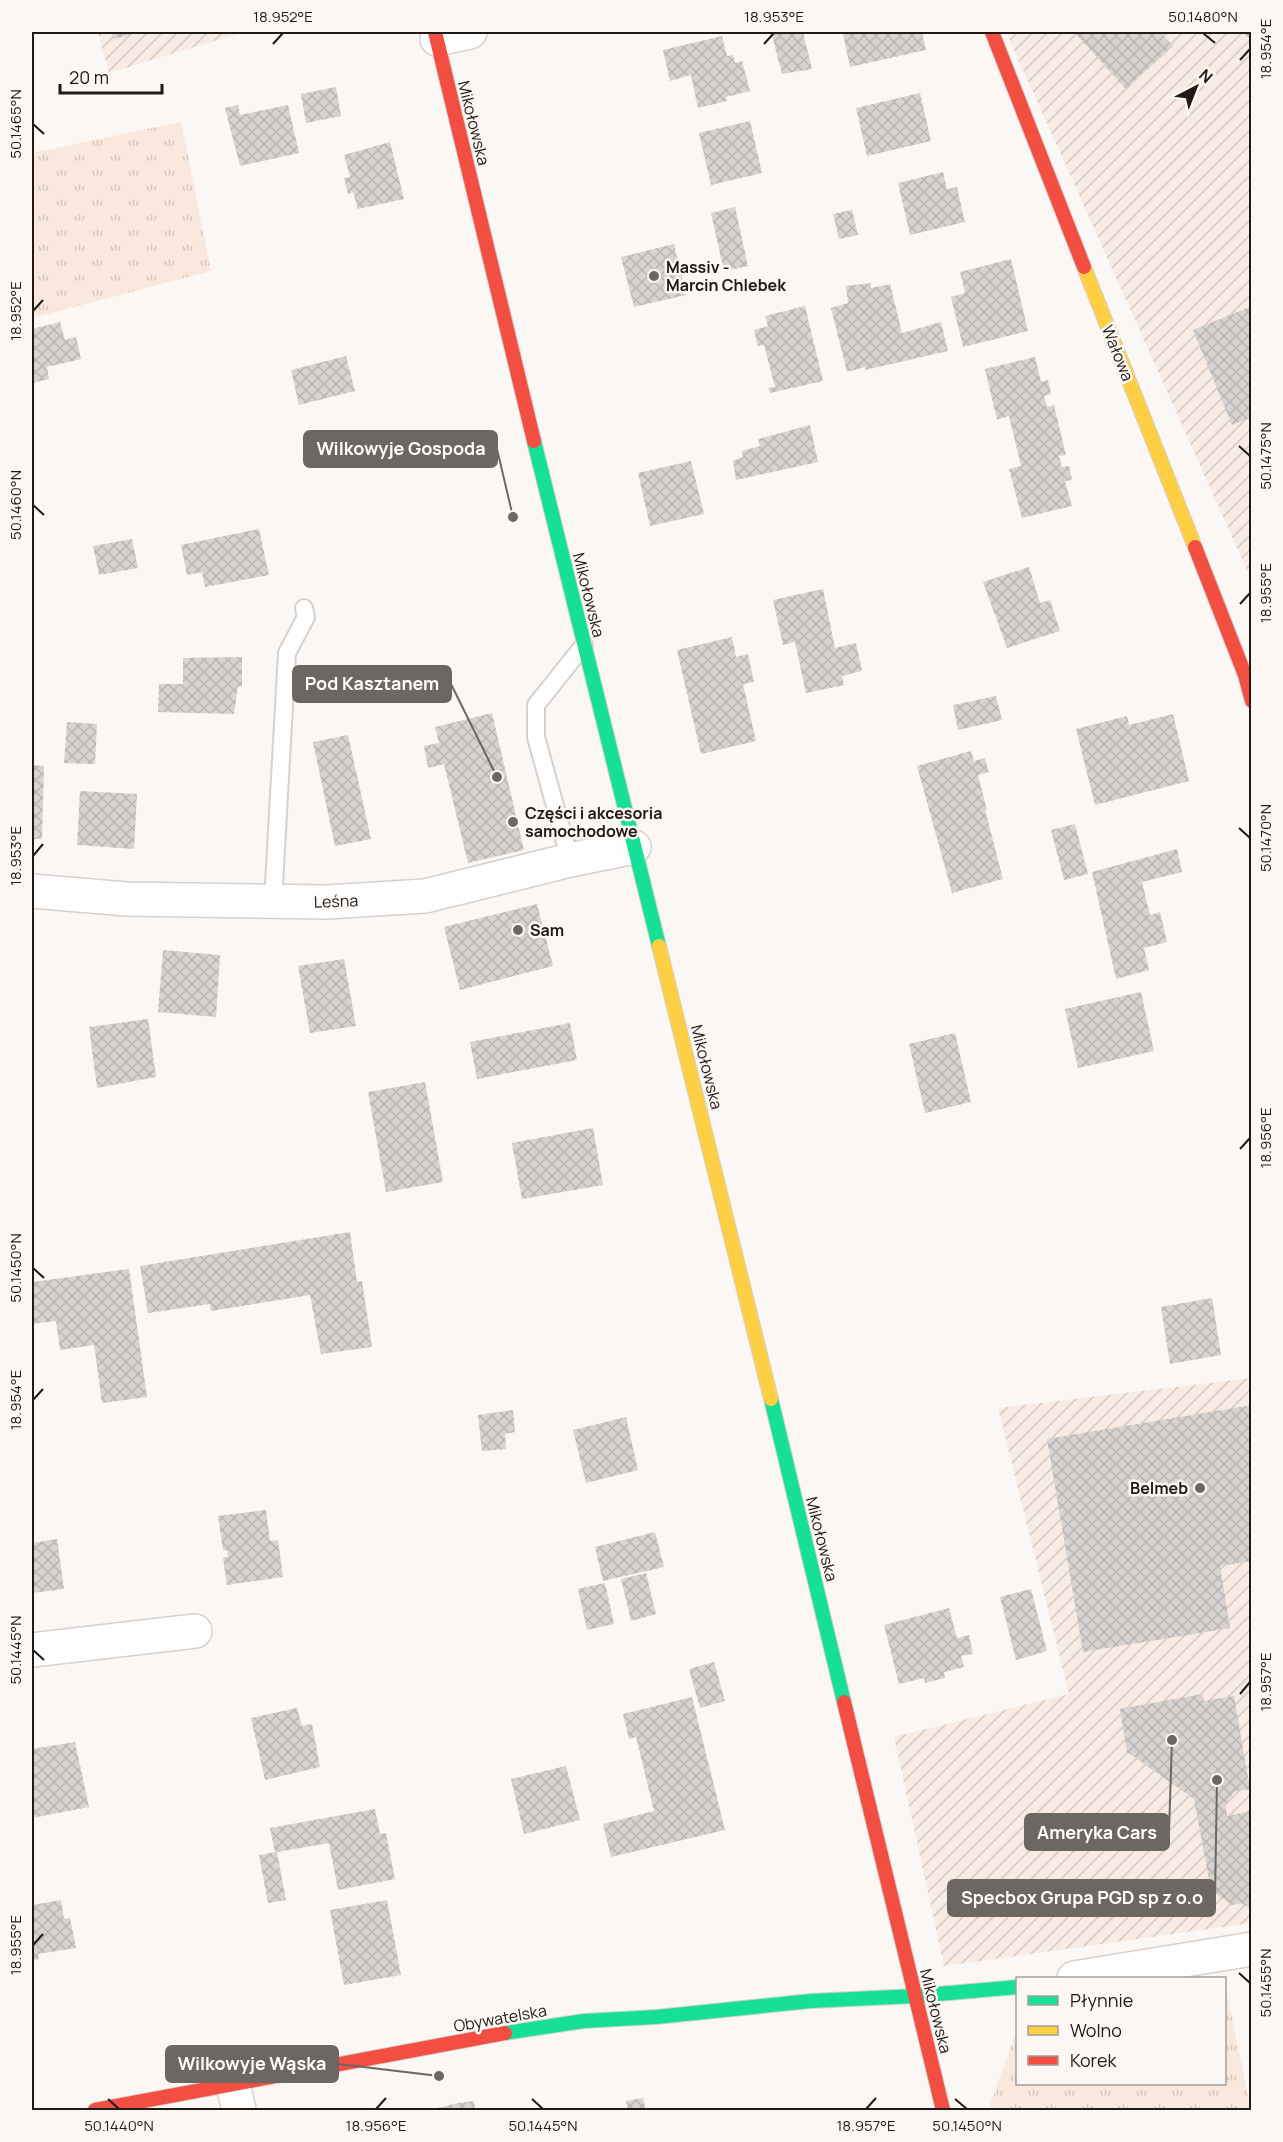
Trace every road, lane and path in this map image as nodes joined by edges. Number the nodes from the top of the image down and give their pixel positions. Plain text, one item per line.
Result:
1 (470, 32) edge
2 (992, 32) edge
3 (436, 35) edge
4 (304, 608) dead end
5 (584, 645) junction
6 (1248, 674) edge
7 (1251, 701) edge
8 (634, 847) junction
9 (570, 860) junction
10 (32, 891) edge
11 (273, 902) junction
12 (195, 1631) dead end
13 (32, 1650) edge
14 (1251, 1949) edge
15 (1080, 1977) edge
16 (1016, 1988) edge
17 (915, 1995) junction
18 (236, 2098) edge
19 (95, 2110) edge
20 (943, 2110) edge

1 - 3 street
2 - 6 main road, Wałowa
3 - 5 main road, Mikołowska
4 - 11 lane
5 - 8 main road, Mikołowska
5 - 9 lane
6 - 7 main road, Wałowa
8 - 9 street, Leśna
8 - 17 main road, Mikołowska
9 - 11 street, Leśna
10 - 11 street, Leśna
12 - 13 street
14 - 15 street
16 - 17 main road, Obywatelska
17 - 18 main road, Obywatelska
17 - 20 main road, Mikołowska
18 - 19 main road, Obywatelska

